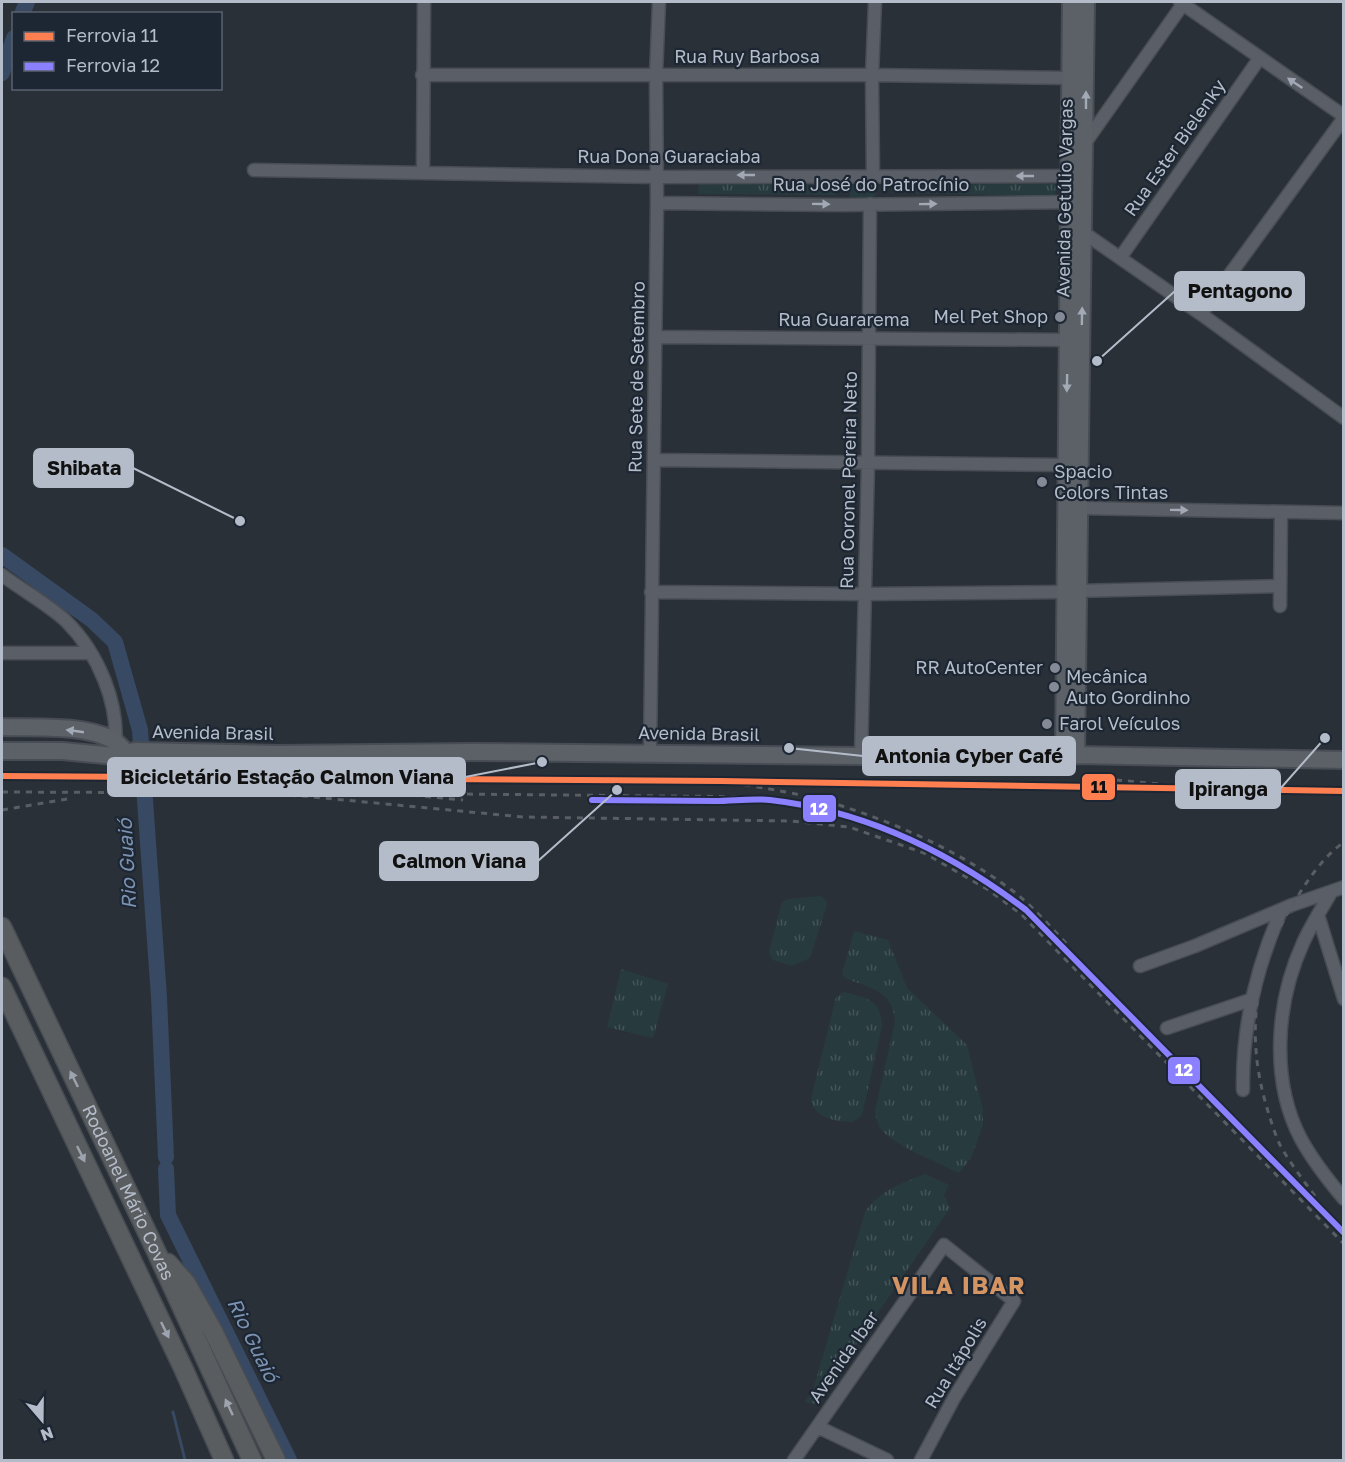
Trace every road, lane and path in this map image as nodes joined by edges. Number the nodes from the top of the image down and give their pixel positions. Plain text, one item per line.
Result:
1 (424, 2) edge
2 (659, 2) edge
3 (875, 2) edge
4 (1071, 2) edge
5 (1086, 2) edge
6 (1182, 3) edge
7 (1259, 59) junction
8 (422, 75) junction
9 (656, 75) junction
10 (872, 75) junction
11 (1071, 78) junction
12 (1344, 117) edge
13 (1085, 143) junction
14 (254, 170) dead end
15 (423, 173) junction
16 (873, 176) junction
17 (1076, 176) junction
18 (657, 177) junction
19 (1077, 202) junction
20 (657, 203) junction
21 (870, 204) junction
22 (1076, 230) junction
23 (1120, 258) junction
24 (1201, 314) junction
25 (656, 337) junction
26 (868, 338) junction
27 (1068, 340) junction
28 (1344, 418) edge
29 (654, 460) junction
30 (868, 463) junction
31 (1066, 465) junction
32 (1079, 508) junction
33 (1281, 513) junction
34 (1344, 513) edge
35 (2, 575) edge
36 (1279, 586) junction
37 (651, 592) junction
38 (1070, 592) junction
39 (866, 594) junction
40 (1280, 606) dead end
41 (2, 653) edge
42 (90, 653) junction
43 (2, 728) edge
44 (123, 750) junction
45 (2, 751) edge
46 (650, 753) junction
47 (1070, 755) junction
48 (861, 756) junction
49 (1344, 760) edge
50 (1338, 889) edge
51 (1281, 910) junction
52 (1318, 915) junction
53 (2, 927) edge
54 (1140, 966) dead end
55 (2, 987) edge
56 (1344, 999) edge
57 (1250, 1000) junction
58 (1167, 1028) dead end
59 (1243, 1090) dead end
60 (1344, 1199) edge
61 (944, 1245) joint
62 (156, 1251) junction
63 (818, 1427) junction
64 (224, 1461) edge
65 (252, 1461) edge
66 (276, 1461) edge
67 (794, 1461) edge
68 (887, 1461) edge
69 (921, 1461) edge

1 - 8 street
2 - 9 street, Rua Sete de Setembro
3 - 10 street
4 - 11 main road, Avenida Getúlio Vargas
13 -> 5 main road, Avenida Getúlio Vargas
6 - 7 street
6 - 13 street
12 -> 7 street
7 - 23 street, Rua Ester Bielenky
8 - 9 street, Rua Ruy Barbosa
8 - 15 street
9 - 10 street, Rua Ruy Barbosa
9 - 18 street, Rua Sete de Setembro
10 - 11 street, Rua Ruy Barbosa
10 - 16 street
11 - 17 main road, Avenida Getúlio Vargas
12 - 24 street
13 - 17 main road, Avenida Getúlio Vargas
14 - 15 street, Rua Dona Guaraciaba
15 - 18 street, Rua Dona Guaraciaba
17 -> 16 street, Rua Dona Guaraciaba
16 -> 18 street, Rua Dona Guaraciaba
17 - 19 main road, Avenida Getúlio Vargas
18 - 20 street, Rua Sete de Setembro
21 -> 19 street, Rua José do Patrocínio
19 - 22 main road, Avenida Getúlio Vargas
20 -> 21 street, Rua José do Patrocínio
20 - 25 street, Rua Sete de Setembro
21 - 26 street, Rua Coronel Pereira Neto
22 - 23 street
22 - 27 main road, Avenida Getúlio Vargas
32 -> 22 main road, Avenida Getúlio Vargas
23 - 24 street
24 - 28 street
25 - 26 street, Rua Guararema
25 - 29 street, Rua Sete de Setembro
26 - 27 street, Rua Guararema
26 - 30 street, Rua Coronel Pereira Neto
27 -> 31 main road, Avenida Getúlio Vargas
29 - 30 street
29 - 37 street, Rua Sete de Setembro
30 - 31 street
30 - 39 street, Rua Coronel Pereira Neto
31 - 32 main road
31 - 38 main road, Avenida Getúlio Vargas
32 -> 33 street
32 - 38 main road, Avenida Getúlio Vargas
33 - 34 street
33 - 36 street
35 - 42 street
36 - 38 street
36 - 40 street
37 - 39 street
37 - 46 street, Rua Sete de Setembro
38 - 39 street
38 - 47 main road, Avenida Getúlio Vargas
39 - 48 street, Rua Coronel Pereira Neto
41 - 42 street
42 - 44 street
44 -> 43 main road, Avenida Brasil
44 - 45 main road, Avenida Brasil
44 - 46 main road, Avenida Brasil
46 - 48 main road, Avenida Brasil
47 - 48 main road, Avenida Brasil
47 - 49 main road, Avenida Brasil
50 - 51 street
50 - 52 street
51 - 54 street
51 - 57 street
52 - 56 street
52 - 60 street
62 -> 53 highway, Rodoanel Mário Covas
55 -> 64 highway, Rodoanel Mário Covas
57 - 58 street
57 - 59 street
61 - 63 street, Avenida Ibar
61 - 69 street, Rua Itápolis
65 -> 62 highway, Rodoanel Mário Covas
62 - 66 highway
63 - 67 street, Avenida Ibar
63 - 68 street

